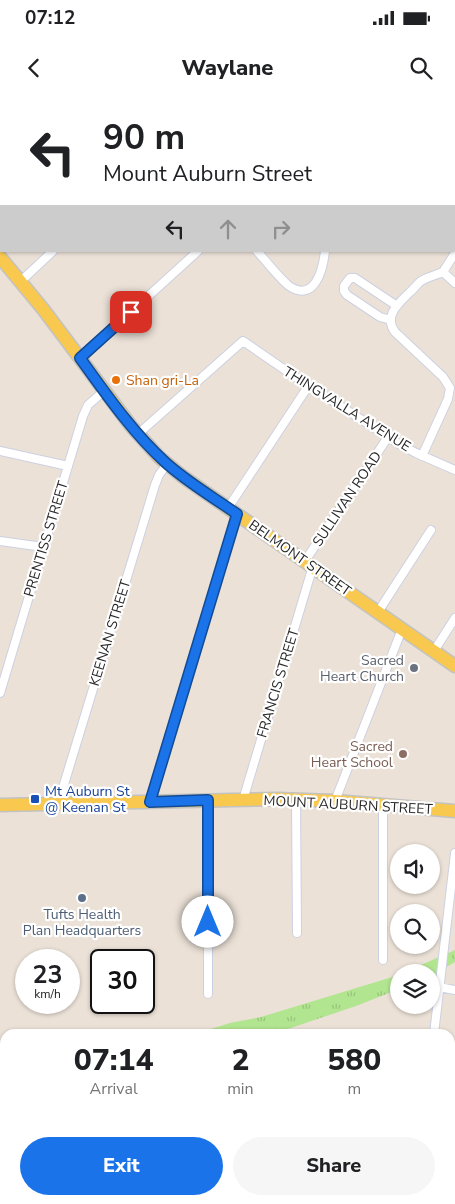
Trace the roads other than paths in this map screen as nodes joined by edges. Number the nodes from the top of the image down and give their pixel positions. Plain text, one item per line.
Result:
1 (52, 252) edge
2 (197, 252) edge
3 (258, 252) edge
4 (325, 252) edge
5 (455, 253) edge
6 (0, 257) edge
7 (443, 272) junction
8 (20, 281) junction
9 (455, 284) edge
10 (397, 306) junction
11 (391, 320) junction
12 (80, 358) junction
13 (309, 385) junction
14 (104, 391) junction
15 (138, 434) junction
16 (388, 437) junction
17 (0, 451) edge
18 (422, 456) junction
19 (167, 464) junction
20 (68, 466) junction
21 (455, 470) edge
22 (232, 511) junction
23 (431, 530) dead end
24 (0, 541) edge
25 (43, 547) junction
26 (309, 564) junction
27 (378, 612) junction
28 (455, 618) edge
29 (402, 629) junction
30 (434, 651) junction
31 (455, 666) edge
32 (0, 693) edge
33 (208, 800) junction
34 (244, 800) junction
35 (296, 800) junction
36 (335, 801) junction
37 (150, 802) junction
38 (58, 804) junction
39 (0, 805) edge
40 (383, 805) junction
41 (455, 811) edge
42 (455, 852) edge
43 (297, 934) dead end
44 (383, 960) dead end
45 (440, 980) edge
46 (440, 988) edge
47 (455, 990) edge
48 (208, 994) dead end
49 (436, 1014) edge
50 (435, 1029) edge

1 - 8 street
2 - 12 street
3 - 4 street
5 - 7 street
6 - 8 main road, BELMONT STREET
7 - 9 street
7 - 10 street
8 - 12 main road, BELMONT STREET
10 - 11 street
10 - 11 street
11 - 18 street
12 - 14 main road, BELMONT STREET
13 - 15 street, THINGVALLA AVENUE
13 - 16 street, THINGVALLA AVENUE
13 - 22 street
14 - 15 main road, BELMONT STREET
14 - 20 street, PRENTISS STREET
15 - 19 main road, BELMONT STREET
16 - 18 street, THINGVALLA AVENUE
16 - 26 street, SULLIVAN ROAD
17 - 20 street
18 - 21 street, THINGVALLA AVENUE
19 - 22 main road, BELMONT STREET
19 - 38 street, KEENAN STREET
20 - 25 street, PRENTISS STREET
22 - 26 main road, BELMONT STREET
22 - 37 street
23 - 27 street
24 - 25 street
25 - 32 street, PRENTISS STREET
26 - 27 main road, BELMONT STREET
26 - 34 street, FRANCIS STREET
27 - 29 main road, BELMONT STREET
28 - 30 street
29 - 30 main road, BELMONT STREET
29 - 36 street
30 - 31 main road, BELMONT STREET
33 - 34 main road, MOUNT AUBURN STREET
33 - 37 main road, MOUNT AUBURN STREET
33 - 48 street
34 - 35 main road, MOUNT AUBURN STREET
35 - 36 main road, MOUNT AUBURN STREET
35 - 43 street
36 - 40 main road, MOUNT AUBURN STREET
37 - 38 main road, MOUNT AUBURN STREET
38 - 39 main road, MOUNT AUBURN STREET
40 - 41 main road, MOUNT AUBURN STREET
40 - 44 street
42 - 45 street
46 - 47 street
49 - 50 street

